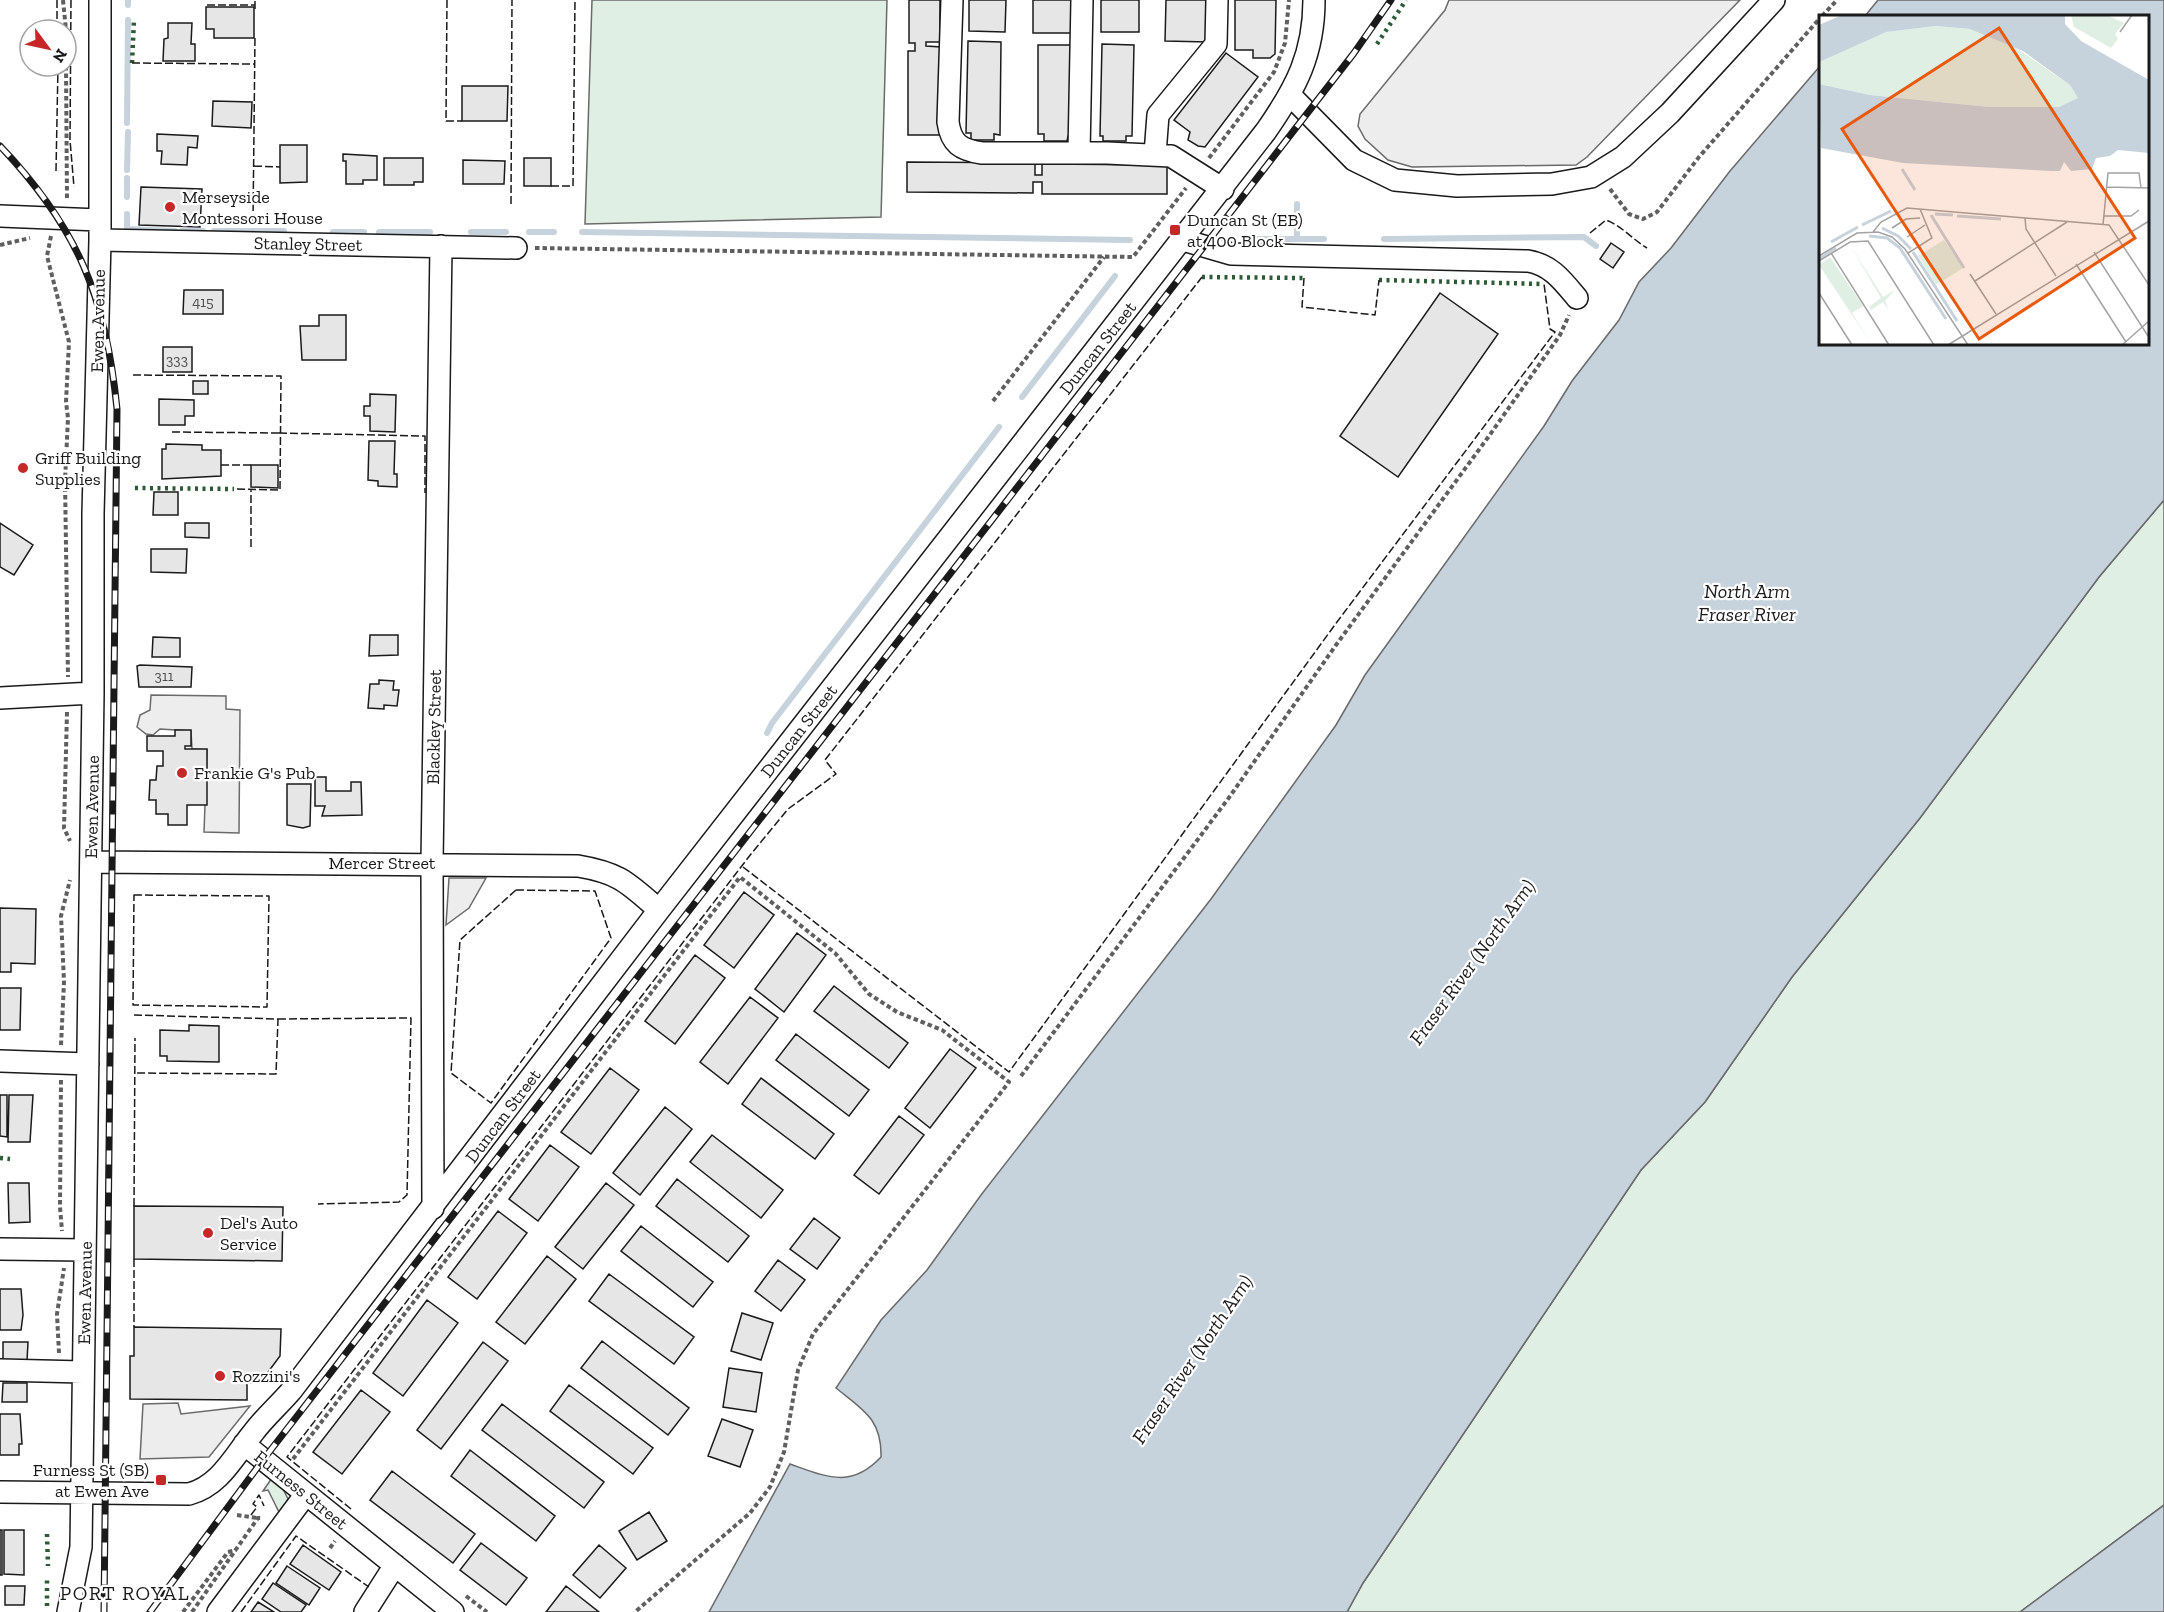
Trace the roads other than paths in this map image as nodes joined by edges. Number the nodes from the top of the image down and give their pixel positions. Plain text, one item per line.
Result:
1 (100, 0) edge
2 (952, 0) edge
3 (1082, 0) edge
4 (1217, 0) edge
5 (1314, 0) edge
6 (1774, 0) edge
7 (1291, 96) junction
8 (1079, 153) junction
9 (1155, 154) junction
10 (1223, 189) junction
11 (0, 216) edge
12 (100, 230) junction
13 (1183, 240) junction
14 (441, 246) junction
15 (516, 248) road end
16 (1577, 298) road end
17 (93, 693) junction
18 (0, 698) edge
19 (432, 864) junction
20 (82, 867) junction
21 (659, 910) junction
22 (0, 1061) edge
23 (88, 1064) junction
24 (433, 1208) junction
25 (0, 1250) edge
26 (85, 1250) junction
27 (0, 1370) edge
28 (83, 1372) junction
29 (244, 1444) junction
30 (0, 1492) edge
31 (82, 1492) junction
32 (306, 1494) junction
33 (395, 1565) junction
34 (68, 1612) edge
35 (218, 1612) edge
36 (365, 1612) edge
37 (453, 1612) edge

1 - 12 street, Ewen Avenue
2 - 8 street
3 - 8 street
4 - 9 street
5 - 7 street, Duncan Street
6 - 7 street
7 - 10 street, Duncan Street
8 - 9 street
9 - 10 street
10 - 13 street, Duncan Street
11 - 12 street, Stanley Street
12 - 14 street, Stanley Street
12 - 17 street, Ewen Avenue
13 - 16 street
13 - 21 street, Duncan Street
14 - 15 street, Stanley Street
14 - 19 street, Blackley Street
17 - 18 street
17 - 20 street, Ewen Avenue
19 - 20 street, Mercer Street
19 - 21 street, Mercer Street
19 - 24 street, Blackley Street
20 - 23 street, Ewen Avenue
21 - 24 street, Duncan Street
22 - 23 street
23 - 26 street, Ewen Avenue
24 - 29 street, Duncan Street
25 - 26 street
26 - 28 street, Ewen Avenue
27 - 28 street
28 - 31 street, Ewen Avenue
29 - 31 street, Furness Street
29 - 32 street, Furness Street
30 - 31 street, Furness Street
31 - 34 street, Ewen Avenue
32 - 33 street, Furness Street
32 - 35 street
33 - 36 street
33 - 37 street, Furness Street

